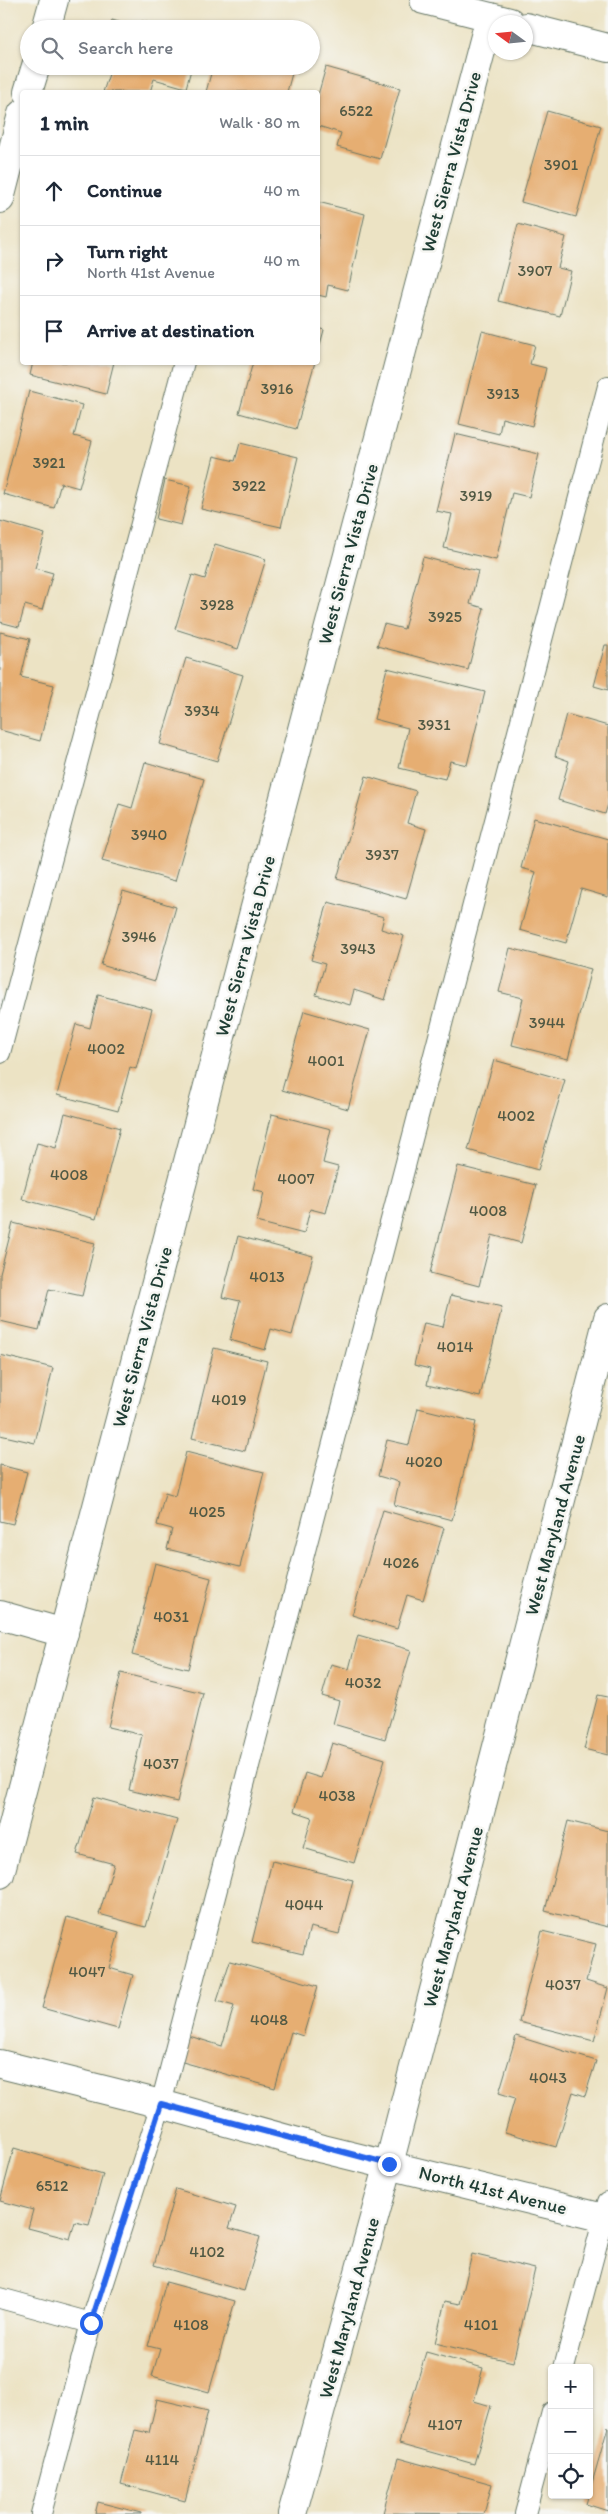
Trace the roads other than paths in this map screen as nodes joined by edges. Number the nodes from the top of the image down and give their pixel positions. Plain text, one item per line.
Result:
1 (54, 0) edge
2 (424, 0) edge
3 (488, 17) edge
4 (48, 20) edge
5 (533, 28) edge
6 (608, 48) edge
7 (489, 60) edge
8 (33, 75) edge
9 (29, 90) edge
10 (20, 129) edge
11 (0, 199) edge
12 (183, 365) edge
13 (608, 386) edge
14 (0, 1053) edge
15 (608, 1318) edge
16 (0, 1616) edge
17 (64, 1633) junction
18 (0, 1874) edge
19 (0, 2064) edge
20 (161, 2104) junction
21 (389, 2164) junction
22 (606, 2213) edge
23 (0, 2298) edge
24 (91, 2323) junction
25 (565, 2364) edge
26 (548, 2427) edge
27 (41, 2514) edge
28 (292, 2514) edge
29 (525, 2514) edge

1 - 4 street
2 - 3 street
5 - 6 street
7 - 17 street, West Sierra Vista Drive
8 - 9 street
10 - 11 street
12 - 14 lane
13 - 20 lane
15 - 21 street, West Maryland Avenue
16 - 17 street
17 - 18 street, West Sierra Vista Drive
19 - 20 street, North 41st Avenue
20 - 21 street, North 41st Avenue
20 - 24 lane
21 - 22 street, North 41st Avenue
21 - 28 street, West Maryland Avenue
22 - 25 lane
23 - 24 lane
24 - 27 lane
26 - 29 lane

